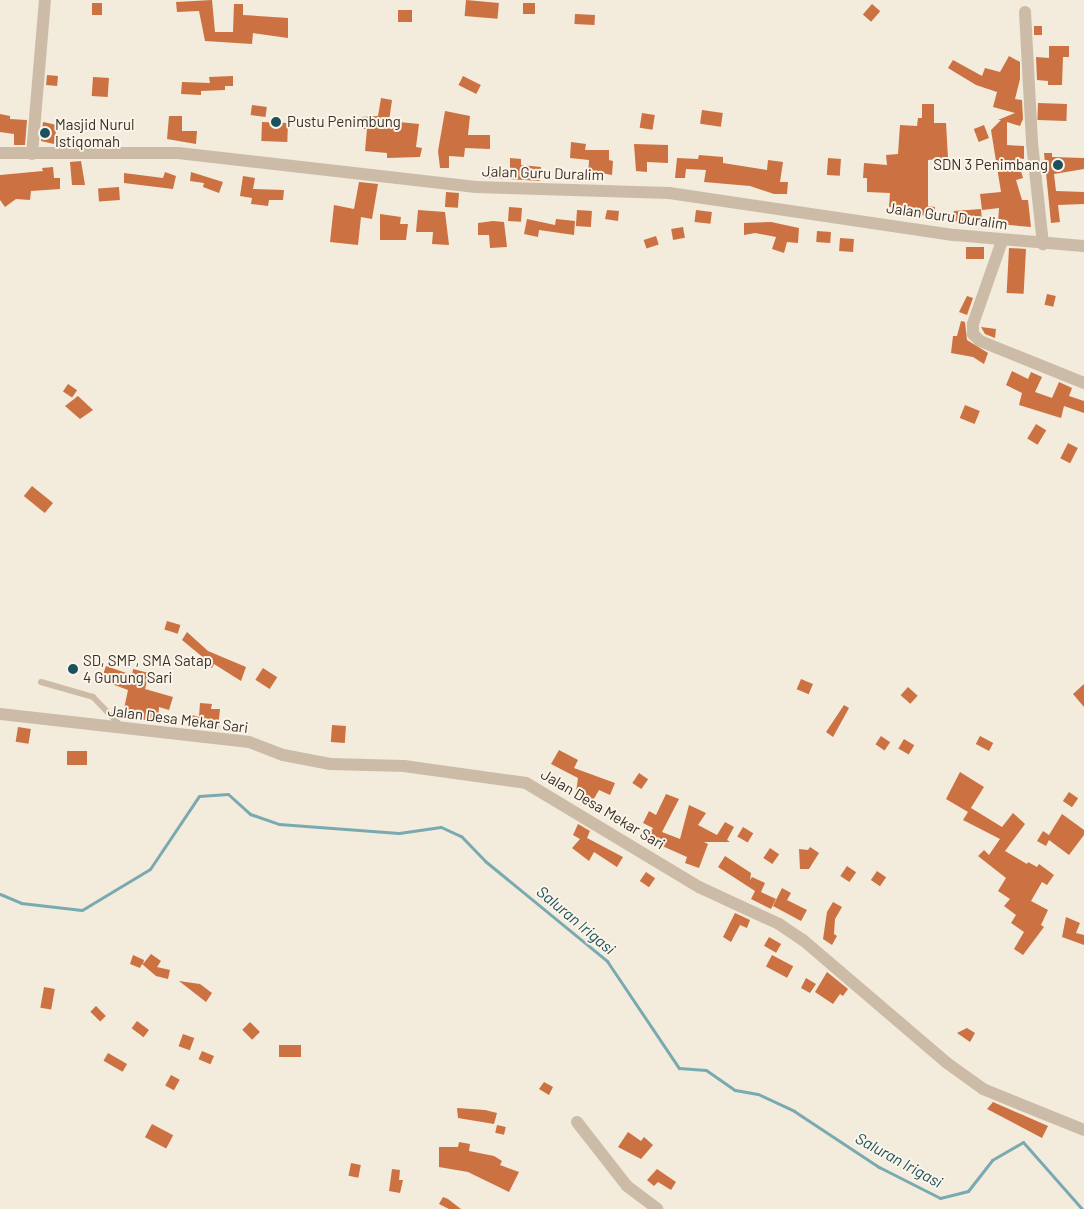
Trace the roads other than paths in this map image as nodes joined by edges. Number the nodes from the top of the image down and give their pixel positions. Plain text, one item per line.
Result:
1 (45, 0) edge
2 (1026, 12) dead end
3 (0, 153) edge
4 (32, 154) junction
5 (1002, 241) junction
6 (1043, 244) junction
7 (1084, 246) edge
8 (1084, 383) edge
9 (41, 682) dead end
10 (0, 714) edge
11 (123, 728) junction
12 (576, 1122) dead end
13 (1084, 1130) edge
14 (657, 1209) edge

1 - 4 street
2 - 6 street
3 - 4 street, Jalan Guru Duralim
4 - 5 street, Jalan Guru Duralim
5 - 6 street, Jalan Guru Duralim
5 - 8 street
6 - 7 street, Jalan Guru Duralim
9 - 11 lane
10 - 11 street, Jalan Desa Mekar Sari
11 - 13 street, Jalan Desa Mekar Sari
12 - 14 street

